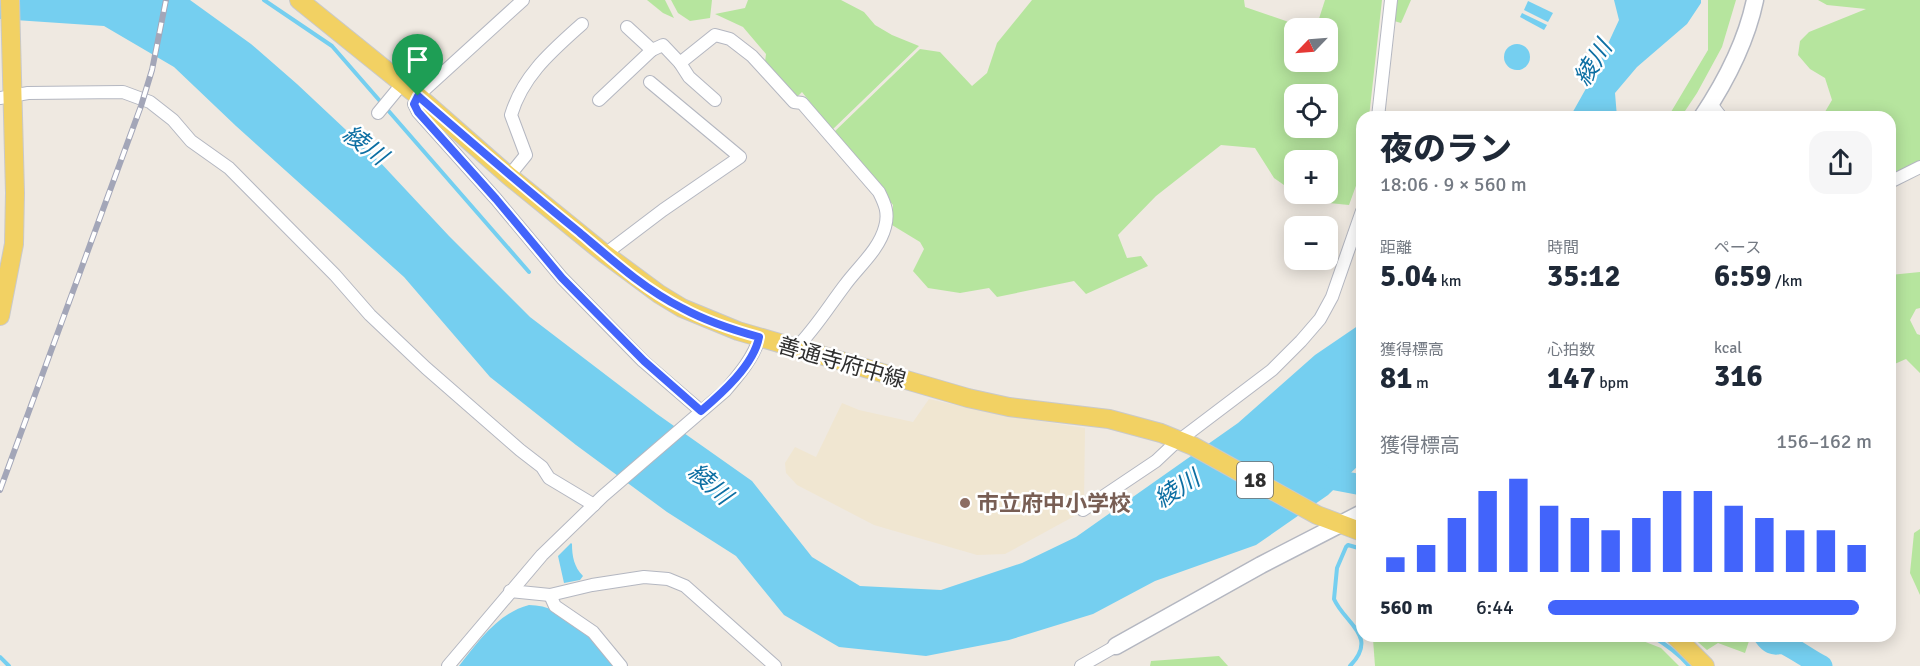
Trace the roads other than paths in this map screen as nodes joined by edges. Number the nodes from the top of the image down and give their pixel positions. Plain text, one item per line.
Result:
1 (10, 0) edge
2 (299, 0) edge
3 (523, 0) edge
4 (1391, 0) edge
5 (1755, 0) edge
6 (582, 24) dead end
7 (627, 27) dead end
8 (652, 50) junction
9 (680, 63) junction
10 (650, 82) dead end
11 (402, 84) junction
12 (9, 94) edge
13 (418, 96) junction
14 (599, 100) dead end
15 (715, 100) dead end
16 (383, 107) dead end
17 (1379, 111) edge
18 (1712, 111) edge
19 (1920, 167) edge
20 (510, 176) junction
21 (1896, 179) edge
22 (1356, 228) edge
23 (605, 254) junction
24 (0, 316) edge
25 (759, 337) junction
26 (796, 348) junction
27 (699, 413) junction
28 (1187, 442) junction
29 (599, 501) junction
30 (1083, 510) dead end
31 (1356, 517) edge
32 (1342, 525) junction
33 (1356, 530) edge
34 (510, 591) junction
35 (549, 595) junction
36 (1682, 642) edge
37 (1116, 646) joint
38 (448, 666) edge
39 (621, 666) edge
40 (775, 666) edge
41 (1081, 666) edge
42 (1705, 666) edge

1 - 12 main road
2 - 11 main road, 善通寺府中線 / 18
3 - 13 street
4 - 17 street
5 - 18 street
6 - 20 street
7 - 8 street
8 - 9 street
8 - 14 street
9 - 15 street
9 - 26 street
10 - 23 street
11 - 13 main road, 善通寺府中線 / 18
11 - 16 street
12 - 24 main road
12 - 29 street
13 - 20 main road, 善通寺府中線 / 18
13 - 27 street
19 - 21 street
20 - 23 main road, 善通寺府中線 / 18
22 - 28 street
23 - 25 main road, 善通寺府中線 / 18
25 - 26 main road, 善通寺府中線 / 18
25 - 27 street
26 - 28 main road, 善通寺府中線 / 18
27 - 29 street
28 - 30 street
28 - 32 main road, 善通寺府中線 / 18
29 - 34 street
31 - 32 street
32 - 33 main road, 善通寺府中線 / 18
32 - 37 street
34 - 35 street
34 - 38 street
35 - 39 street
35 - 40 street
36 - 42 main road
37 - 41 street

